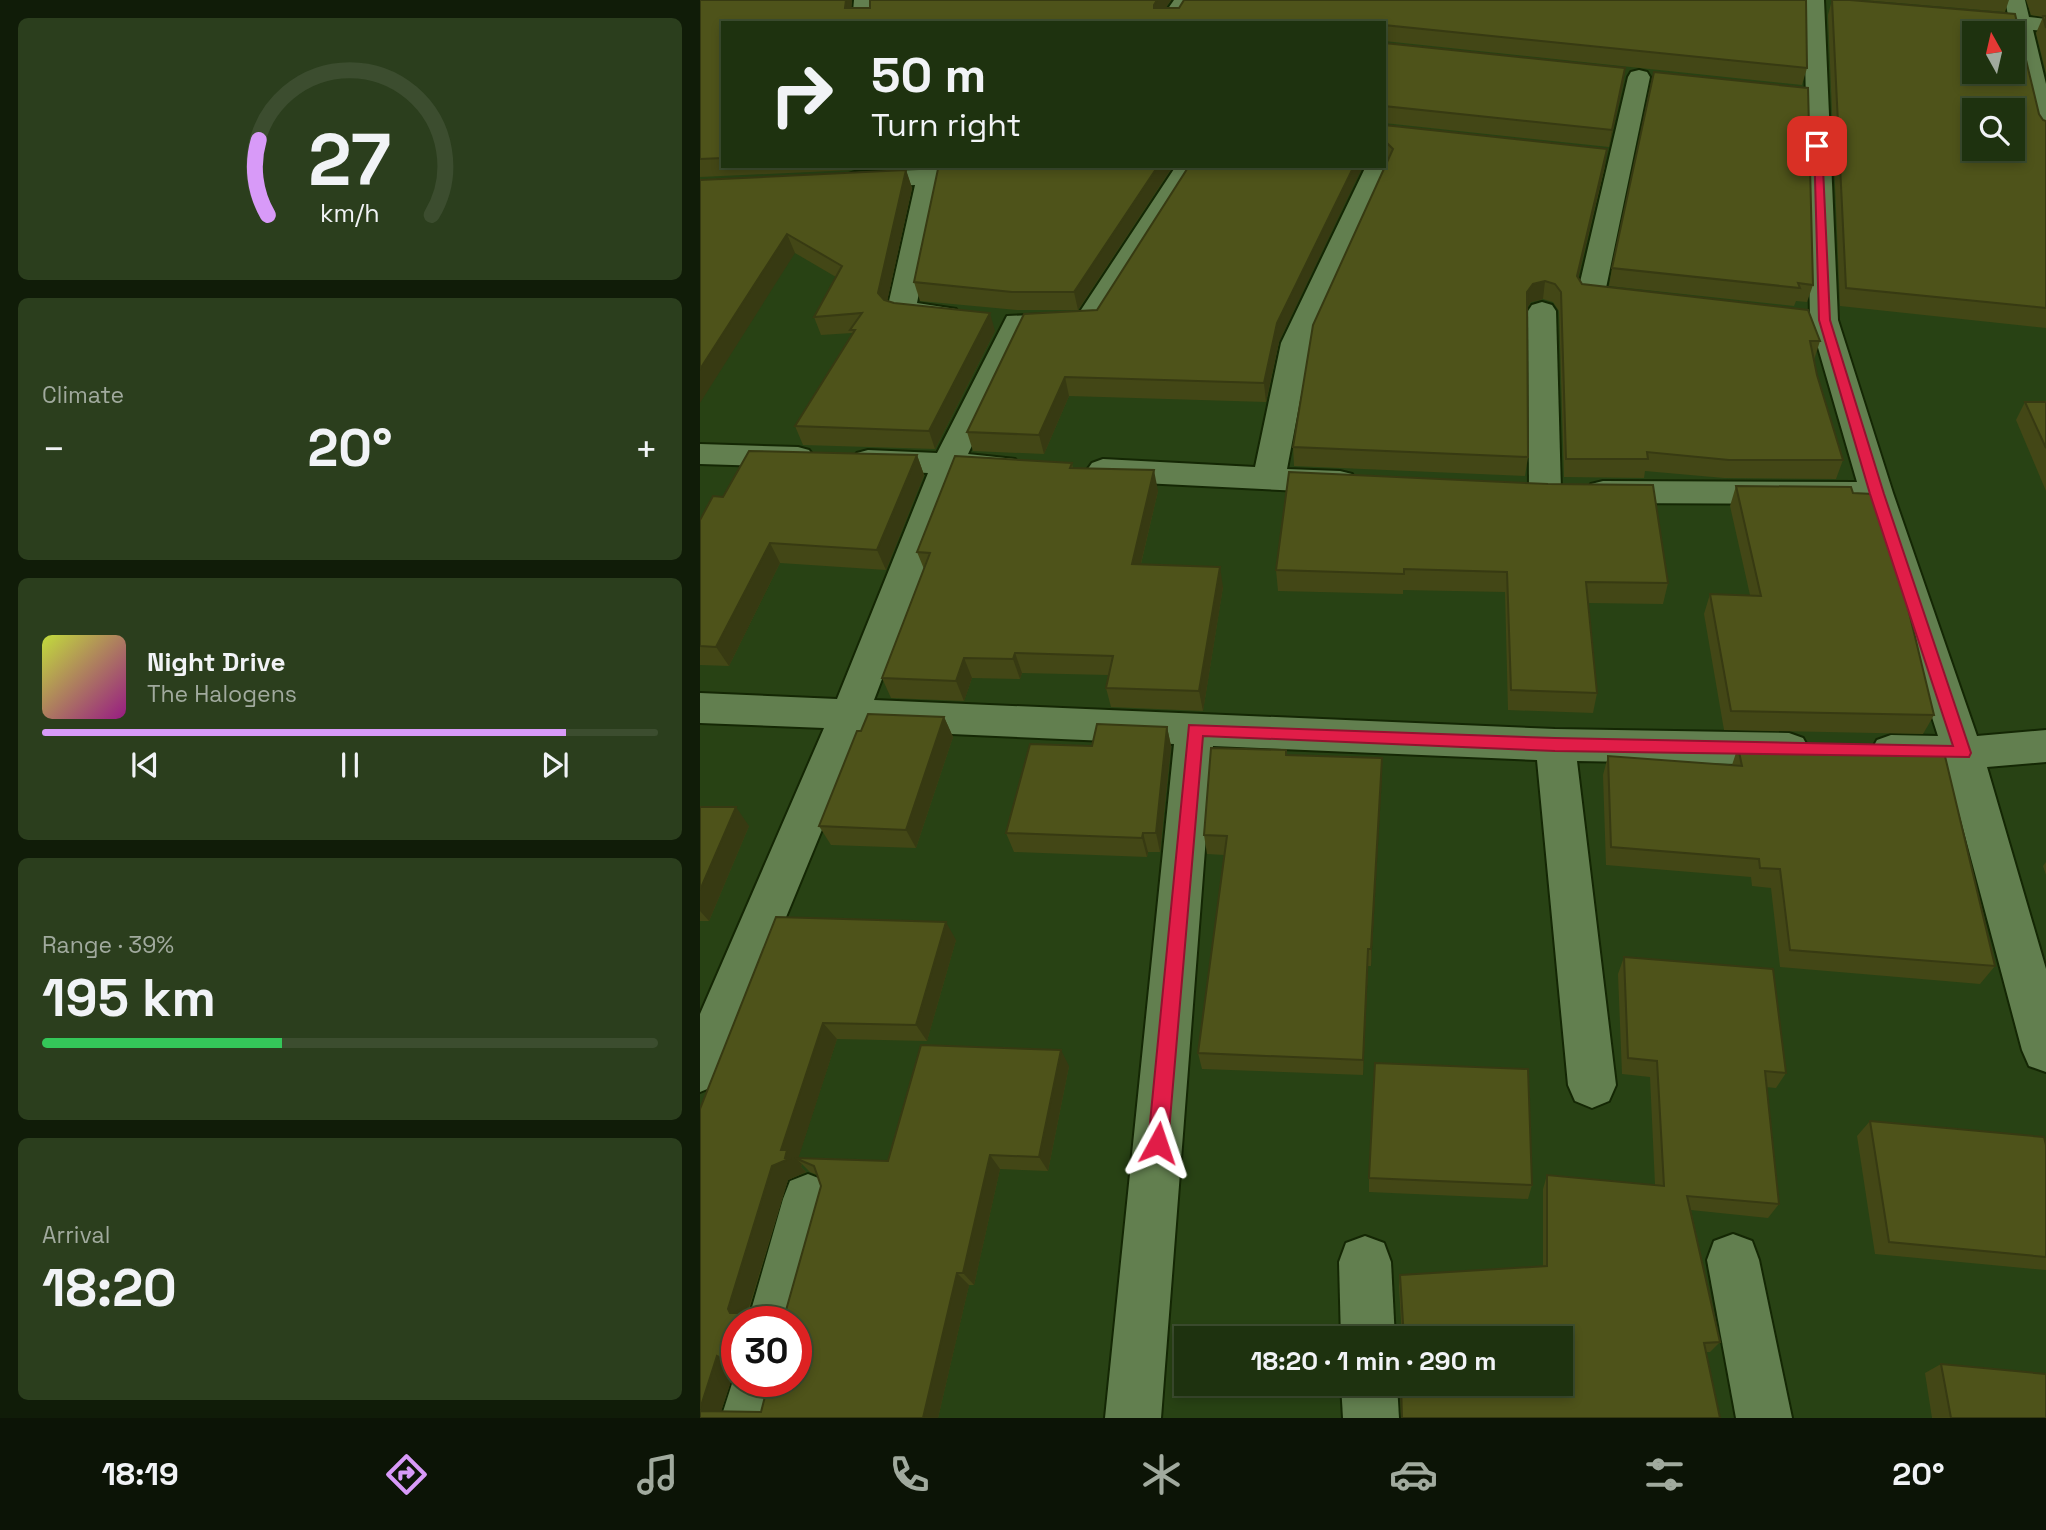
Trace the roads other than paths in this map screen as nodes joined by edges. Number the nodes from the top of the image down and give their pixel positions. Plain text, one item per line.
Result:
1 (864, 0) edge
2 (1184, 0) edge
3 (1818, 3) edge
4 (1942, 11) edge
5 (2017, 11) edge
6 (2046, 14) edge
7 (862, 21) edge
8 (1169, 21) edge
9 (2046, 25) edge
10 (1612, 74) edge
11 (1639, 76) junction
12 (1666, 79) edge
13 (2042, 97) edge
14 (2046, 131) edge
15 (1595, 155) edge
16 (1622, 158) junction
17 (1056, 168) edge
18 (1187, 168) edge
19 (1378, 168) edge
20 (931, 172) edge
21 (831, 181) edge
22 (1660, 302) edge
23 (1542, 311) dead end
24 (991, 319) junction
25 (700, 454) edge
26 (948, 463) junction
27 (1032, 467) edge
28 (1074, 469) edge
29 (1269, 478) junction
30 (1366, 483) edge
31 (1877, 494) junction
32 (700, 708) edge
33 (850, 714) junction
34 (1195, 730) junction
35 (1555, 745) junction
36 (2046, 746) edge
37 (1963, 753) junction
38 (2046, 1049) edge
39 (700, 1069) edge
40 (1592, 1085) dead end
41 (808, 1199) dead end
42 (1733, 1260) dead end
43 (1365, 1262) dead end
44 (779, 1306) edge
45 (1367, 1326) edge
46 (1370, 1396) edge
47 (754, 1397) edge
48 (748, 1418) edge
49 (1133, 1418) edge
50 (1371, 1418) edge
51 (1764, 1418) edge

1 - 7 street
2 - 8 street
3 - 31 street
4 - 5 street
5 - 6 street
5 - 9 street
5 - 13 street
10 - 11 street
11 - 12 street
11 - 16 street
13 - 14 street
15 - 16 street
16 - 22 street
17 - 20 street
18 - 24 street
19 - 29 street
20 - 21 street
20 - 24 street
23 - 31 street
24 - 26 street
25 - 26 street
26 - 27 street
26 - 33 street
28 - 29 street
29 - 30 street
31 - 37 street
32 - 33 street
33 - 34 street
33 - 39 street
34 - 35 street
34 - 49 street
35 - 37 street
35 - 40 street
36 - 37 street
37 - 38 street
41 - 44 street
42 - 51 street
43 - 45 street
46 - 50 street
47 - 48 street

